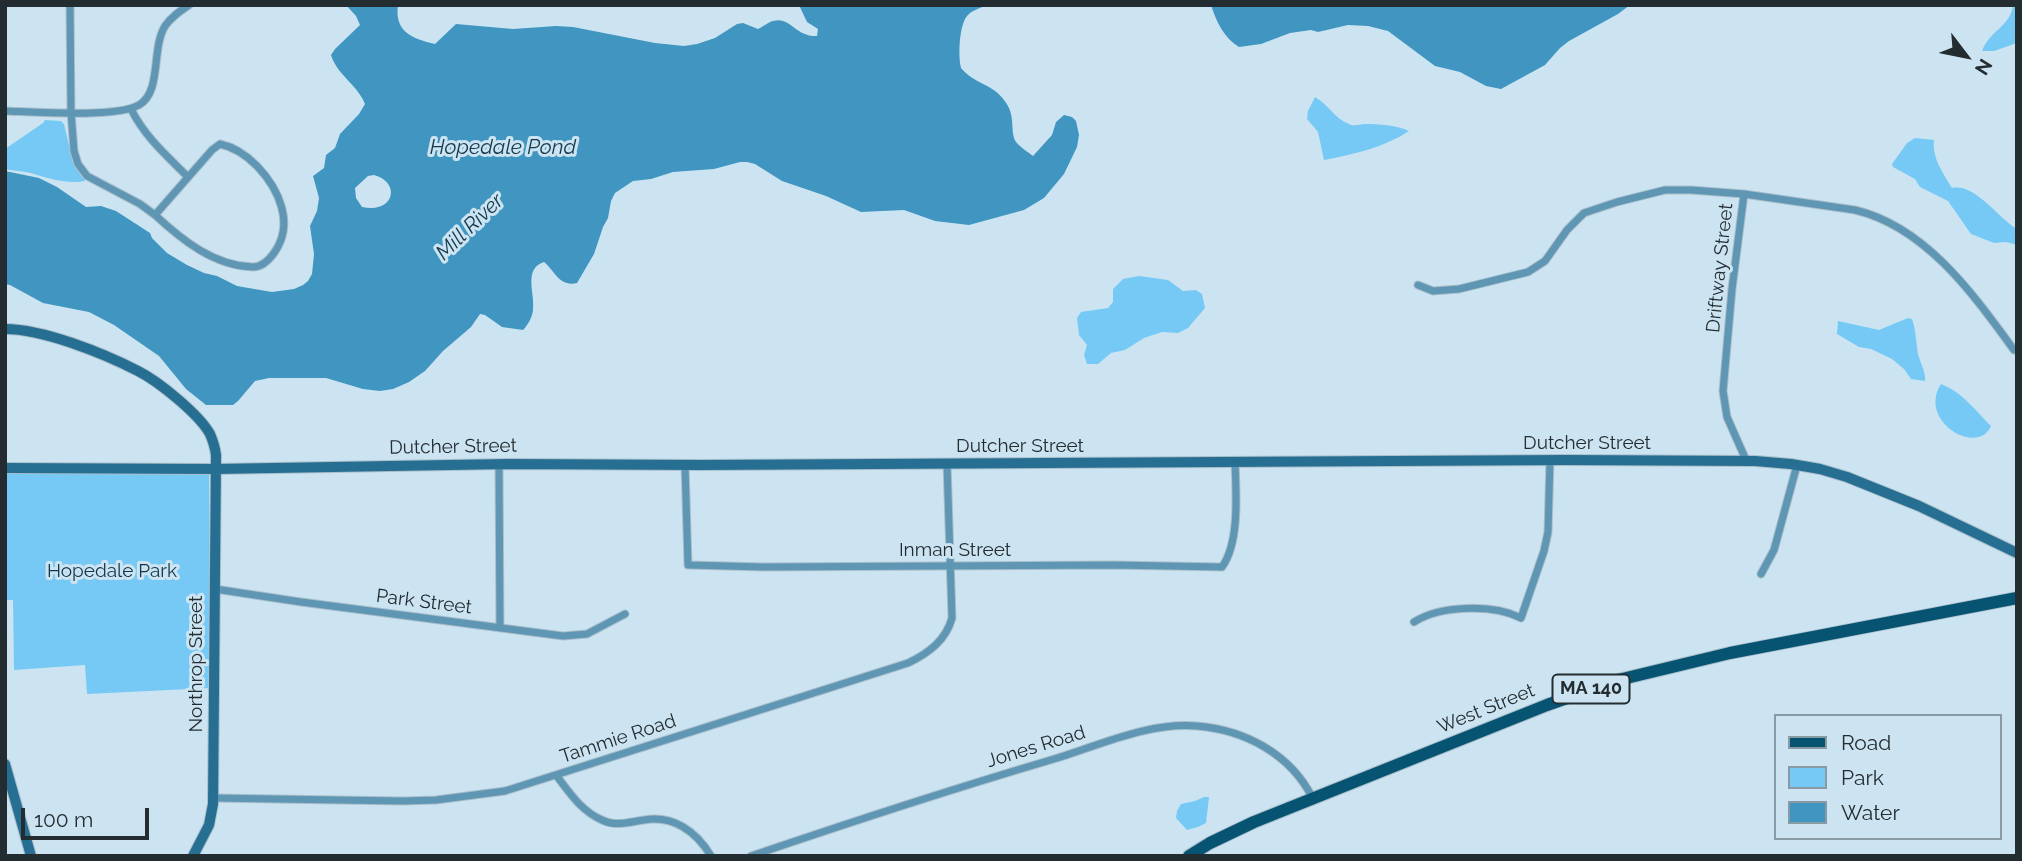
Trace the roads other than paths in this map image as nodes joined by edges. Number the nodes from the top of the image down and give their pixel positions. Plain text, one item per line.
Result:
1 (70, 5) edge
2 (189, 5) edge
3 (131, 109) junction
4 (5, 111) edge
5 (71, 112) junction
6 (188, 177) junction
7 (1744, 194) junction
8 (155, 215) junction
9 (1418, 285) dead end
10 (5, 329) edge
11 (2014, 349) dead end
12 (1550, 460) junction
13 (1746, 460) junction
14 (1235, 461) junction
15 (499, 464) junction
16 (947, 464) junction
17 (685, 465) junction
18 (1797, 465) junction
19 (5, 468) edge
20 (215, 469) junction
21 (2017, 553) edge
22 (949, 566) junction
23 (1761, 574) dead end
24 (215, 589) junction
25 (2017, 597) edge
26 (625, 614) dead end
27 (1414, 622) dead end
28 (500, 628) junction
29 (5, 764) edge
30 (556, 775) junction
31 (213, 798) junction
32 (1313, 799) junction
33 (31, 856) edge
34 (193, 856) edge
35 (710, 856) edge
36 (751, 856) edge
37 (1189, 856) edge

1 - 5 street
2 - 3 street
3 - 5 street
3 - 6 street
4 - 5 street
5 - 8 street
6 - 8 street
6 - 8 street
7 - 9 street
7 - 11 street, Driftway Street
7 - 13 street, Driftway Street
10 - 20 street, Northrop Street
12 - 13 street, Dutcher Street
12 - 14 street, Dutcher Street
12 - 27 street
13 - 18 street, Dutcher Street
14 - 16 street, Dutcher Street
14 - 22 street, Inman Street
15 - 17 street, Dutcher Street
15 - 20 street, Dutcher Street
15 - 28 street
16 - 17 street, Dutcher Street
16 - 22 street, Tammie Road
17 - 22 street, Inman Street
18 - 21 street, Dutcher Street
18 - 23 street
19 - 20 street, Dutcher Street
20 - 24 street, Northrop Street
22 - 30 street, Tammie Road
24 - 28 street, Park Street
24 - 31 street, Northrop Street
25 - 32 main road, West Street / MA 140
26 - 28 street, Park Street
29 - 33 street
30 - 31 street, Tammie Road
30 - 35 street
31 - 34 street, Northrop Street
32 - 36 street, Jones Road
32 - 37 main road, West Street / MA 140

